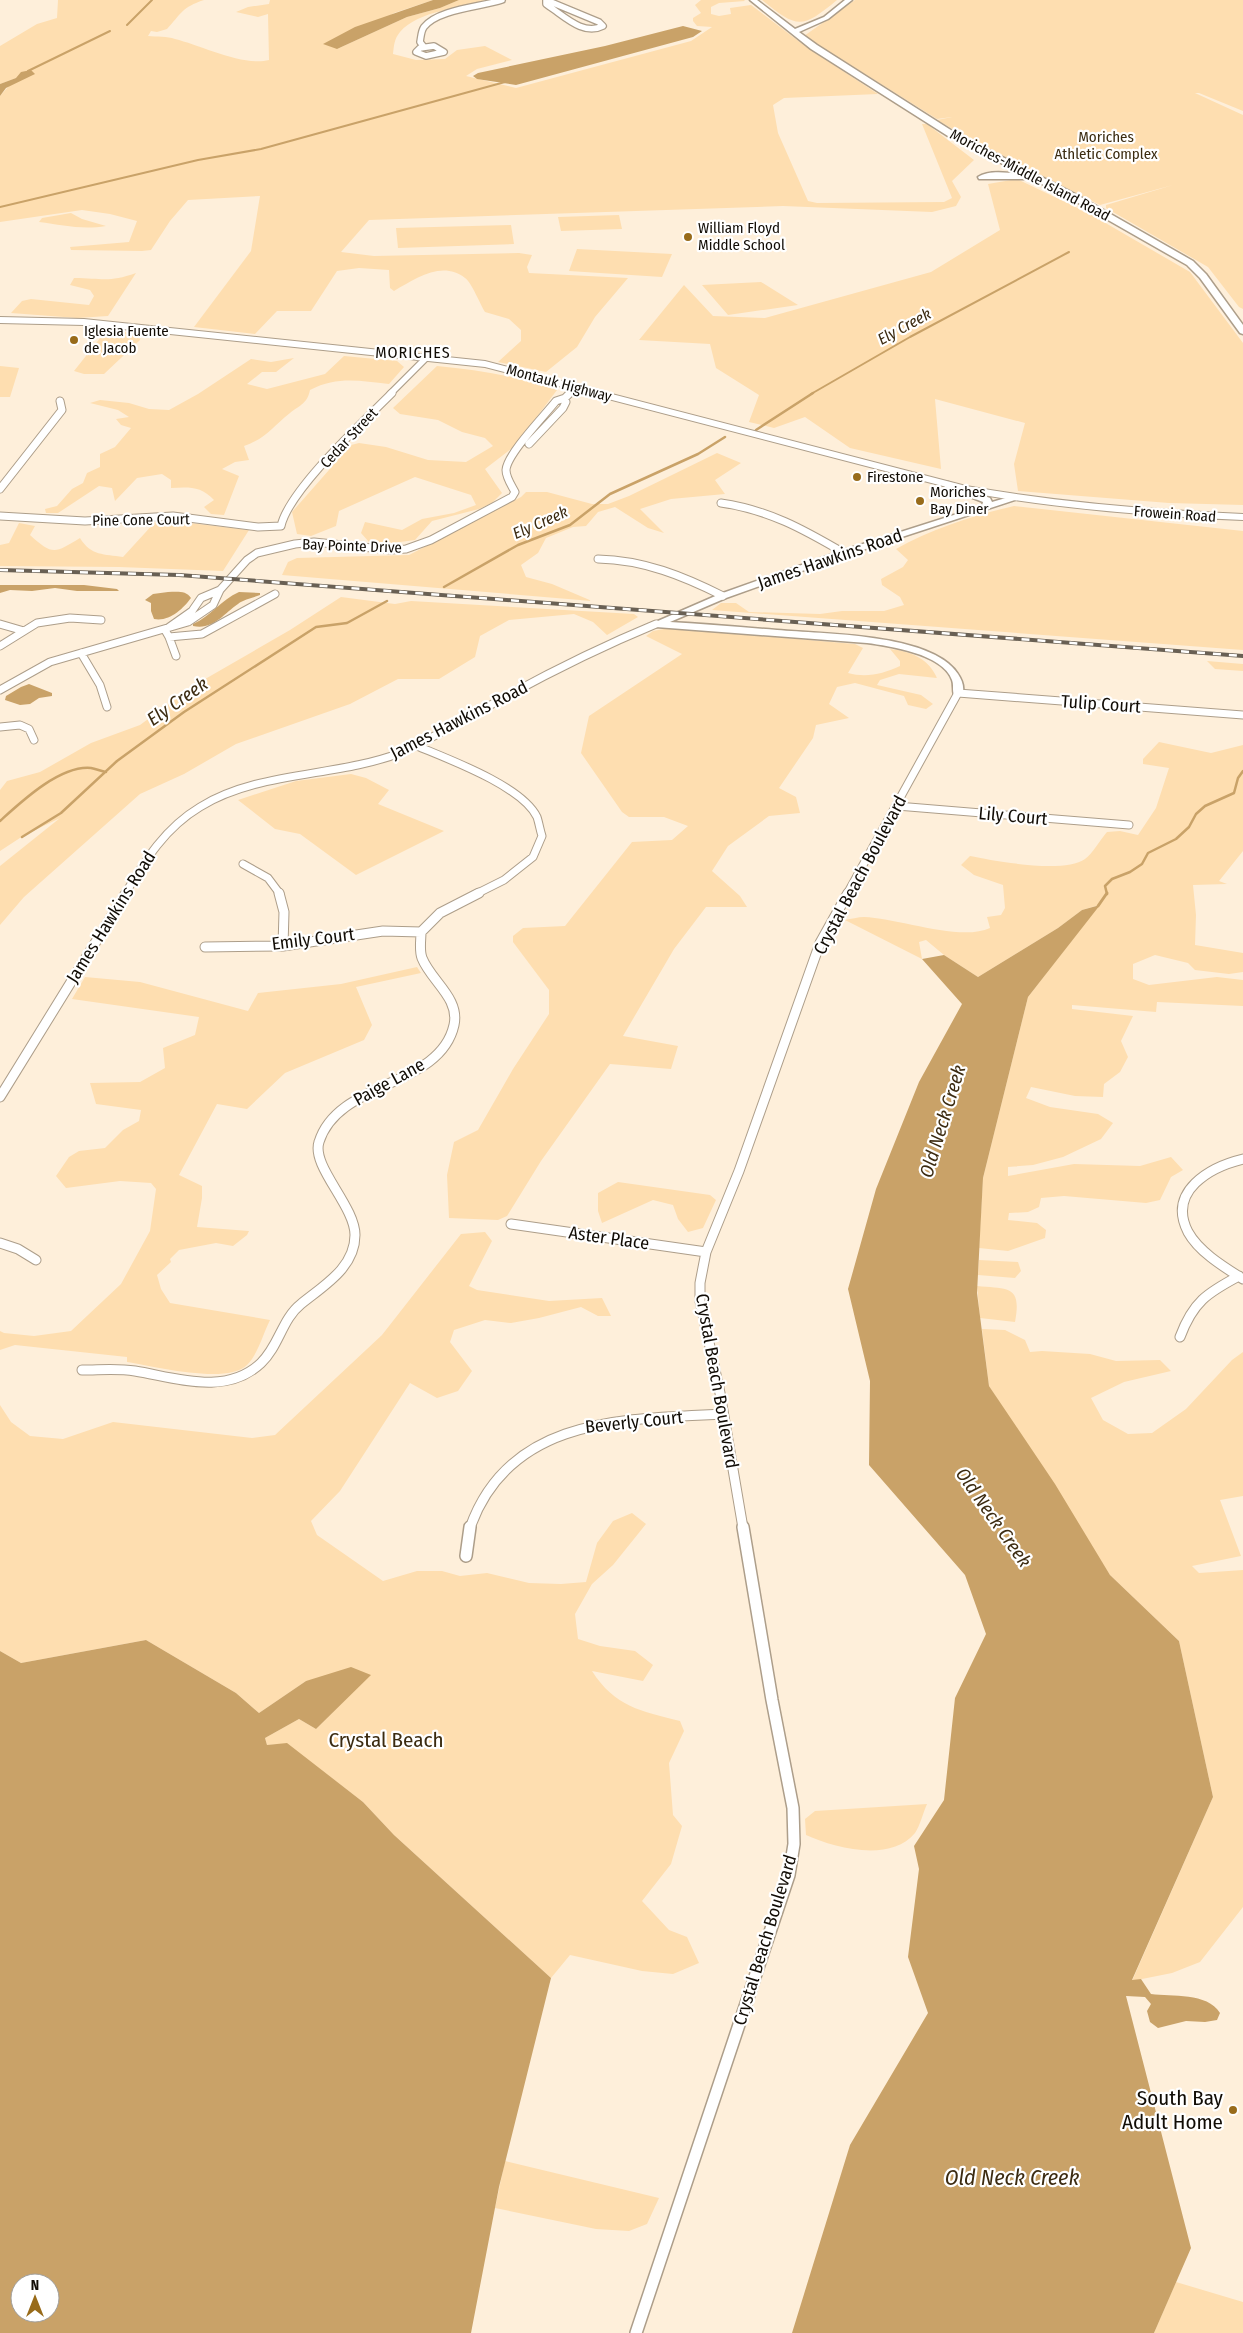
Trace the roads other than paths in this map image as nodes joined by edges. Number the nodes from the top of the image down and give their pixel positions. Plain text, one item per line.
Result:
1 (502, 0) edge
2 (546, 0) edge
3 (753, 0) edge
4 (849, 0) edge
5 (794, 32) junction
6 (424, 47) junction
7 (975, 148) junction
8 (1052, 185) junction
9 (0, 320) edge
10 (1243, 331) edge
11 (426, 358) junction
12 (576, 387) junction
13 (565, 398) joint
14 (60, 401) dead end
15 (948, 485) junction
16 (0, 489) edge
17 (1016, 498) junction
18 (721, 503) dead end
19 (986, 507) junction
20 (1107, 508) junction
21 (0, 516) edge
22 (1243, 517) edge
23 (281, 526) joint
24 (1243, 526) edge
25 (844, 553) junction
26 (598, 559) dead end
27 (220, 590) junction
28 (275, 594) dead end
29 (724, 596) junction
30 (192, 611) junction
31 (202, 614) junction
32 (101, 620) dead end
33 (0, 624) edge
34 (656, 624) junction
35 (165, 630) junction
36 (24, 631) junction
37 (169, 638) junction
38 (0, 646) edge
39 (82, 653) junction
40 (176, 656) dead end
41 (0, 690) edge
42 (958, 693) junction
43 (107, 707) dead end
44 (1243, 715) edge
45 (0, 727) edge
46 (34, 740) dead end
47 (417, 746) junction
48 (897, 806) junction
49 (1129, 825) dead end
50 (243, 864) dead end
51 (421, 932) junction
52 (283, 946) junction
53 (206, 947) dead end
54 (0, 1097) edge
55 (1243, 1159) edge
56 (511, 1224) dead end
57 (0, 1243) edge
58 (706, 1252) junction
59 (36, 1260) dead end
60 (1241, 1278) edge
61 (1180, 1337) dead end
62 (82, 1370) dead end
63 (722, 1414) junction
64 (466, 1556) dead end
65 (636, 2333) edge

1 - 6 street
2 - 2 street
3 - 5 main road, Moriches-Middle Island Road
4 - 5 main road
5 - 7 main road, Moriches-Middle Island Road
6 - 6 street
7 - 8 main road, Moriches-Middle Island Road
7 - 8 main road
8 - 10 main road, Moriches-Middle Island Road
9 - 11 main road, Montauk Highway
11 - 12 main road, Montauk Highway
11 - 23 street, Cedar Street
12 - 13 street, Bay Pointe Drive
12 - 15 main road, Montauk Highway
13 - 27 street, Bay Pointe Drive
14 - 16 street
15 - 17 main road, Montauk Highway
15 - 19 main road
17 - 19 main road, James Hawkins Road
17 - 20 main road, Montauk Highway
18 - 25 street
19 - 25 main road, James Hawkins Road
20 - 22 main road, Frowein Road
20 - 24 main road
21 - 23 street, Pine Cone Court
25 - 29 main road, James Hawkins Road
26 - 29 street
27 - 30 street, Bay Pointe Drive
27 - 31 street, Bay Pointe Drive
28 - 37 street
29 - 34 main road, James Hawkins Road
30 - 31 street
30 - 35 street, Bay Pointe Drive
31 - 35 street, Bay Pointe Drive
32 - 36 street
33 - 36 street
34 - 42 main road
34 - 47 street, James Hawkins Road
35 - 37 street
35 - 39 street, Bay Pointe Drive
36 - 38 street
37 - 40 street
39 - 41 street, Bay Pointe Drive
39 - 43 street
42 - 44 street, Tulip Court
42 - 48 street, Crystal Beach Boulevard
45 - 46 street
47 - 51 street
47 - 54 street, James Hawkins Road
48 - 49 street, Lily Court
48 - 58 street, Crystal Beach Boulevard
50 - 52 street
51 - 52 street, Emily Court
51 - 62 street, Paige Lane
52 - 53 street, Emily Court
55 - 60 street
56 - 58 street, Aster Place
57 - 59 street
58 - 63 street, Crystal Beach Boulevard
60 - 61 street
63 - 64 street, Beverly Court
63 - 65 street, Crystal Beach Boulevard

